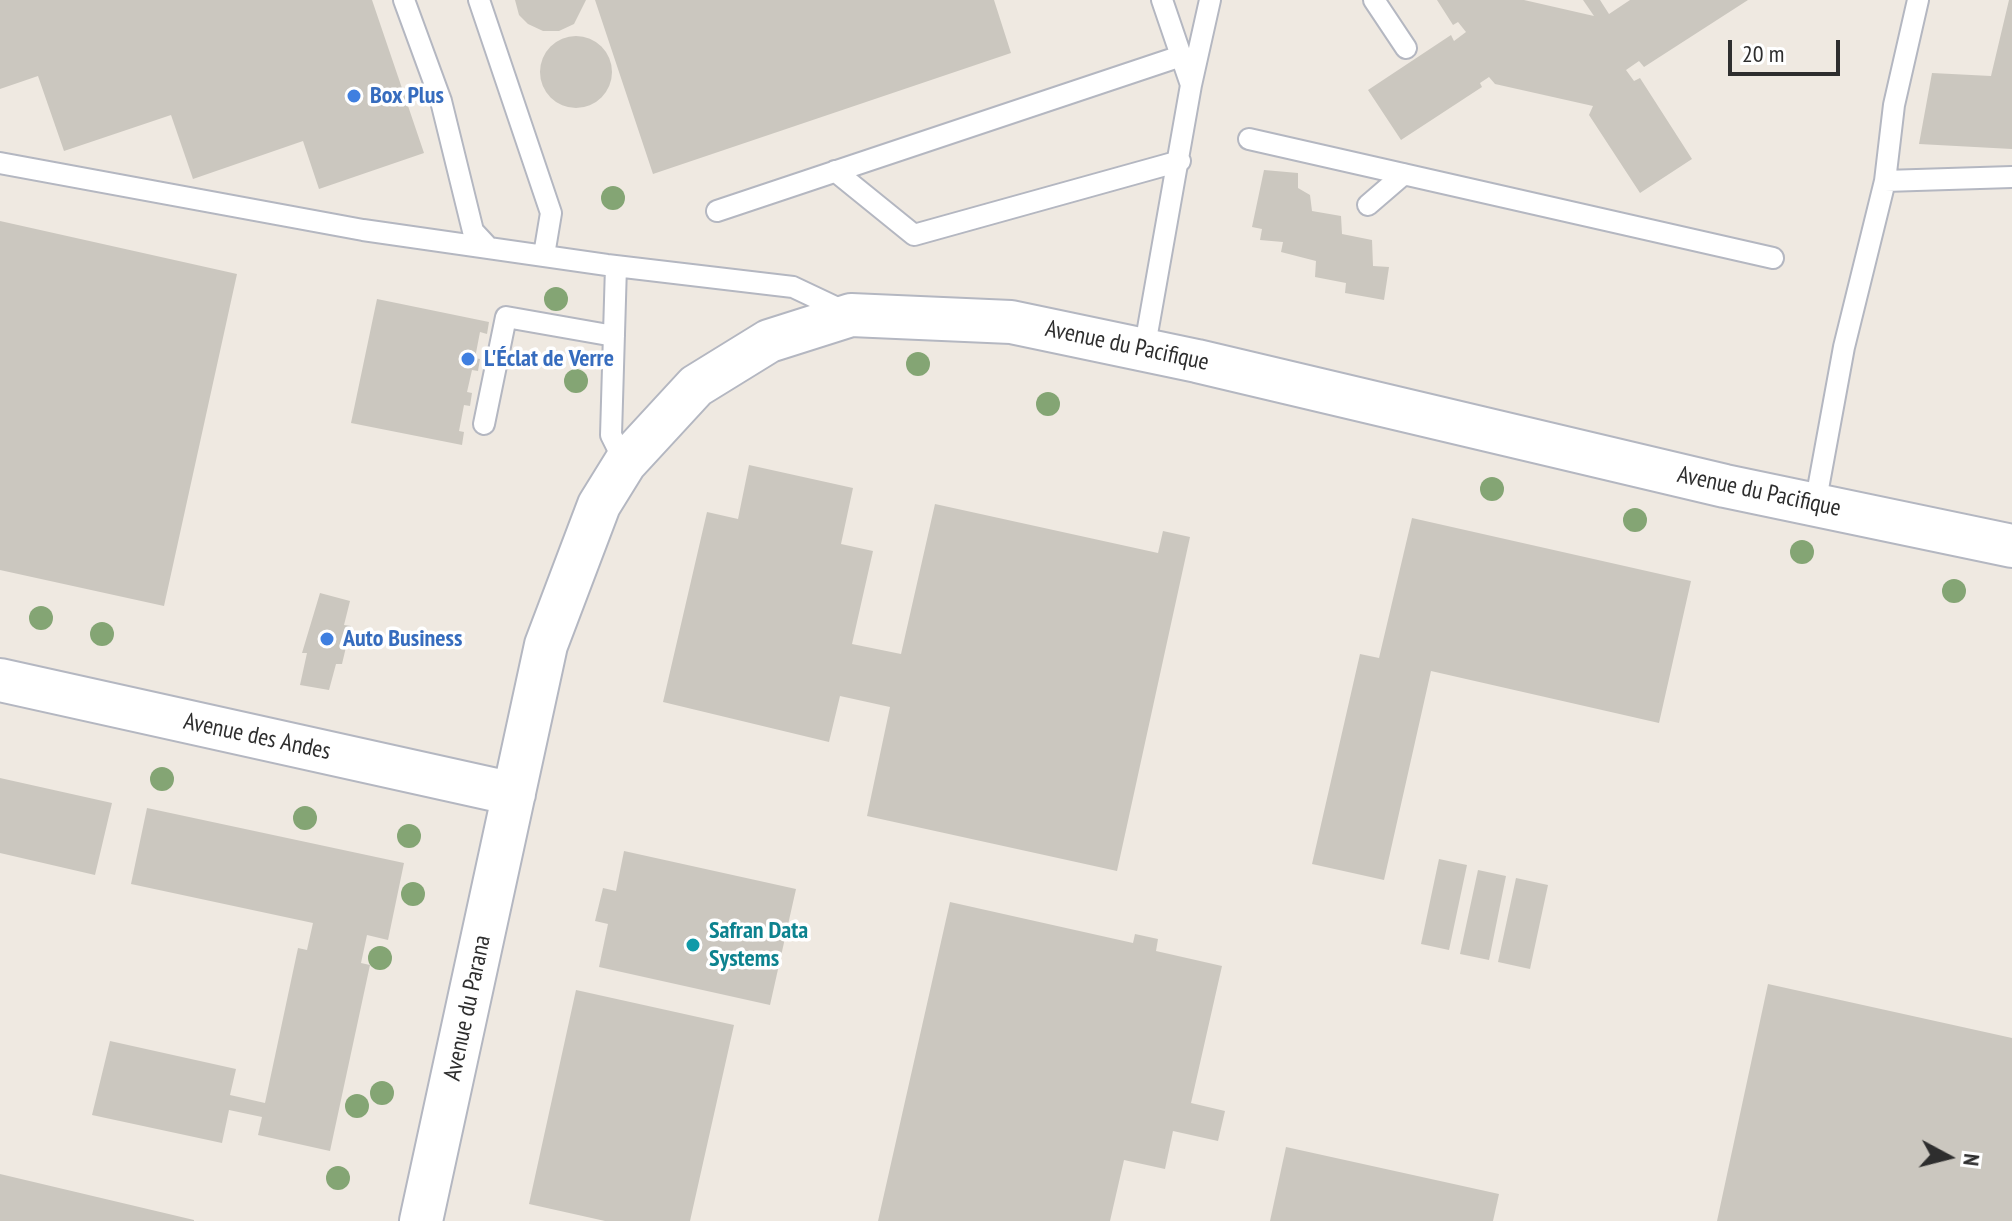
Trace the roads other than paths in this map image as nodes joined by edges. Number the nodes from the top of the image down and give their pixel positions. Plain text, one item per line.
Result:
1 (404, 0) edge
2 (479, 0) edge
3 (1162, 0) edge
4 (1210, 0) edge
5 (1374, 0) edge
6 (1918, 0) edge
7 (1406, 48) dead end
8 (1181, 56) junction
9 (1191, 85) junction
10 (1249, 139) dead end
11 (1180, 161) junction
12 (0, 163) edge
13 (835, 171) junction
14 (1404, 174) junction
15 (2012, 177) edge
16 (1885, 181) junction
17 (1368, 205) dead end
18 (717, 211) dead end
19 (487, 246) junction
20 (544, 255) junction
21 (1773, 258) dead end
22 (616, 266) junction
23 (851, 315) junction
24 (614, 336) junction
25 (1144, 351) junction
26 (484, 424) dead end
27 (625, 463) junction
28 (1815, 505) junction
29 (2012, 546) edge
30 (0, 680) edge
31 (514, 794) junction
32 (421, 1221) edge

1 - 19 lane
2 - 20 lane
3 - 8 lane
4 - 9 lane
5 - 7 lane
6 - 16 lane
8 - 9 lane
8 - 13 lane
9 - 11 lane
10 - 14 lane
11 - 13 lane
11 - 25 lane
12 - 19 lane
13 - 18 lane
14 - 17 lane
14 - 21 lane
15 - 16 lane
16 - 28 lane
19 - 20 lane
20 - 22 lane
22 - 23 lane
22 - 24 lane
23 - 25 street, Avenue du Pacifique
23 - 27 street, Avenue du Pacifique
24 - 26 lane
24 - 27 lane
25 - 28 street, Avenue du Pacifique
27 - 31 street, Avenue du Pacifique
28 - 29 street, Avenue du Pacifique
30 - 31 street, Avenue des Andes
31 - 32 street, Avenue du Parana

